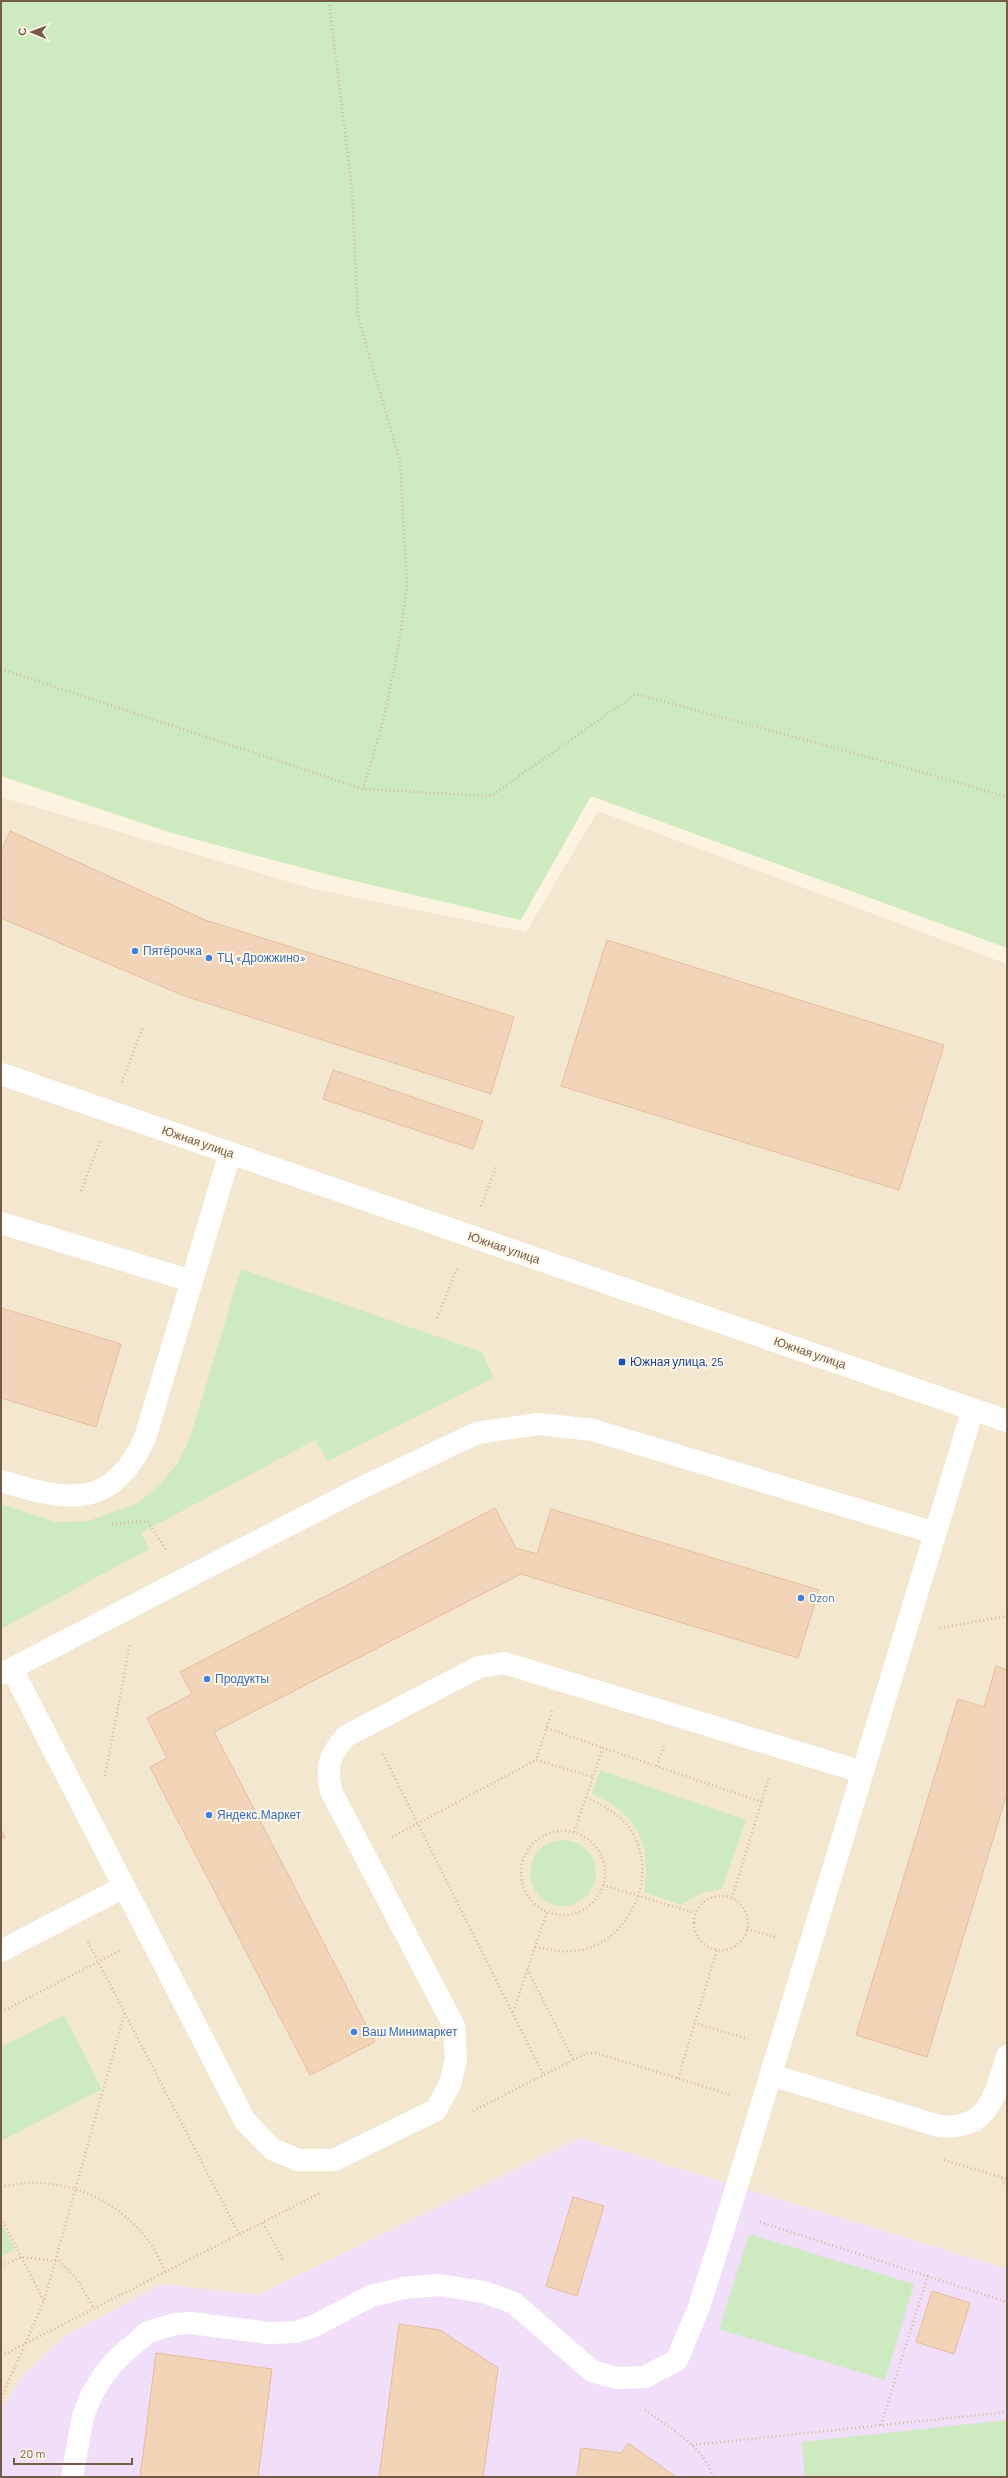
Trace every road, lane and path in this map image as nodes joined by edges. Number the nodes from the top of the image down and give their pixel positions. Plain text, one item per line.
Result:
1 (329, 1) edge
2 (1, 669) edge
3 (363, 789) junction
4 (1007, 797) edge
5 (1, 1074) edge
6 (230, 1153) junction
7 (1, 1223) edge
8 (192, 1281) junction
9 (973, 1409) junction
10 (1007, 1421) edge
11 (1, 1481) edge
12 (147, 1521) dead end
13 (112, 1524) dead end
14 (935, 1533) junction
15 (138, 1603) junction
16 (1007, 1616) edge
17 (904, 1634) junction
18 (6, 1672) edge
19 (561, 1680) junction
20 (368, 1725) junction
21 (547, 1728) junction
22 (778, 1746) junction
23 (603, 1748) junction
24 (536, 1760) junction
25 (862, 1772) junction
26 (593, 1777) junction
27 (586, 1797) junction
28 (762, 1802) junction
29 (417, 1823) junction
30 (94, 1830) junction
31 (574, 1832) junction
32 (363, 1852) junction
33 (603, 1885) junction
34 (124, 1887) junction
35 (639, 1896) junction
36 (732, 1899) junction
37 (547, 1912) junction
38 (695, 1913) junction
39 (73, 1914) junction
40 (149, 1935) junction
41 (535, 1947) junction
42 (717, 1950) junction
43 (1, 1951) edge
44 (99, 1962) junction
45 (527, 1969) junction
46 (1, 2012) edge
47 (125, 2012) junction
48 (513, 2012) junction
49 (694, 2023) junction
50 (778, 2048) junction
51 (1007, 2056) edge
52 (573, 2059) dead end
53 (543, 2074) dead end
54 (771, 2075) junction
55 (678, 2078) dead end
56 (1002, 2178) dead end
57 (1, 2187) edge
58 (1007, 2187) edge
59 (76, 2188) junction
60 (729, 2212) junction
61 (1, 2218) edge
62 (263, 2223) dead end
63 (21, 2256) junction
64 (56, 2260) junction
65 (283, 2260) dead end
66 (1, 2266) edge
67 (166, 2273) junction
68 (928, 2275) junction
69 (44, 2301) junction
70 (1007, 2302) edge
71 (94, 2309) junction
72 (24, 2346) junction
73 (1, 2356) edge
74 (1, 2398) edge
75 (642, 2408) dead end
76 (1007, 2412) edge
77 (881, 2426) junction
78 (692, 2445) junction
79 (72, 2477) edge
80 (712, 2477) edge

1 - 3 path
2 - 3 path
3 - 4 path
5 - 6 street, Южная улица
6 - 8 street
6 - 9 street, Южная улица
7 - 8 street
8 - 11 street
9 - 10 street, Южная улица
9 - 14 street
12 - 13 path
14 - 15 street
14 - 17 street
15 - 18 street
15 - 30 path
16 - 17 path
17 - 25 street
18 - 30 street
19 - 20 street
19 - 21 path
19 - 22 street
20 - 29 path
20 - 32 street
21 - 23 path
21 - 24 path
22 - 25 street
22 - 28 path
23 - 26 path
23 - 28 path
24 - 26 path
24 - 29 path
25 - 50 street
26 - 27 path
27 - 31 path
27 - 35 path
28 - 36 path
29 - 32 path
29 - 48 path
30 - 34 street
31 - 33 path
31 - 37 path
32 - 40 street
33 - 35 path
33 - 37 path
34 - 39 street
34 - 40 street
35 - 38 path
35 - 41 path
36 - 38 path
36 - 42 path
37 - 41 path
38 - 42 path
39 - 43 street
39 - 44 path
40 - 44 path
41 - 45 path
42 - 49 path
44 - 46 path
44 - 47 path
45 - 48 path
45 - 52 path
47 - 59 path
47 - 67 path
48 - 53 path
49 - 50 path
49 - 55 path
50 - 54 street
51 - 54 street
54 - 60 street
56 - 58 path
57 - 59 path
59 - 64 path
59 - 67 path
60 - 68 path
60 - 79 street
61 - 63 path
62 - 65 path
63 - 64 path
63 - 66 path
63 - 69 path
64 - 69 path
64 - 71 path
67 - 71 path
68 - 70 path
68 - 77 path
69 - 72 path
71 - 72 path
72 - 73 path
72 - 74 path
75 - 78 path
76 - 77 path
77 - 78 path
78 - 80 path

